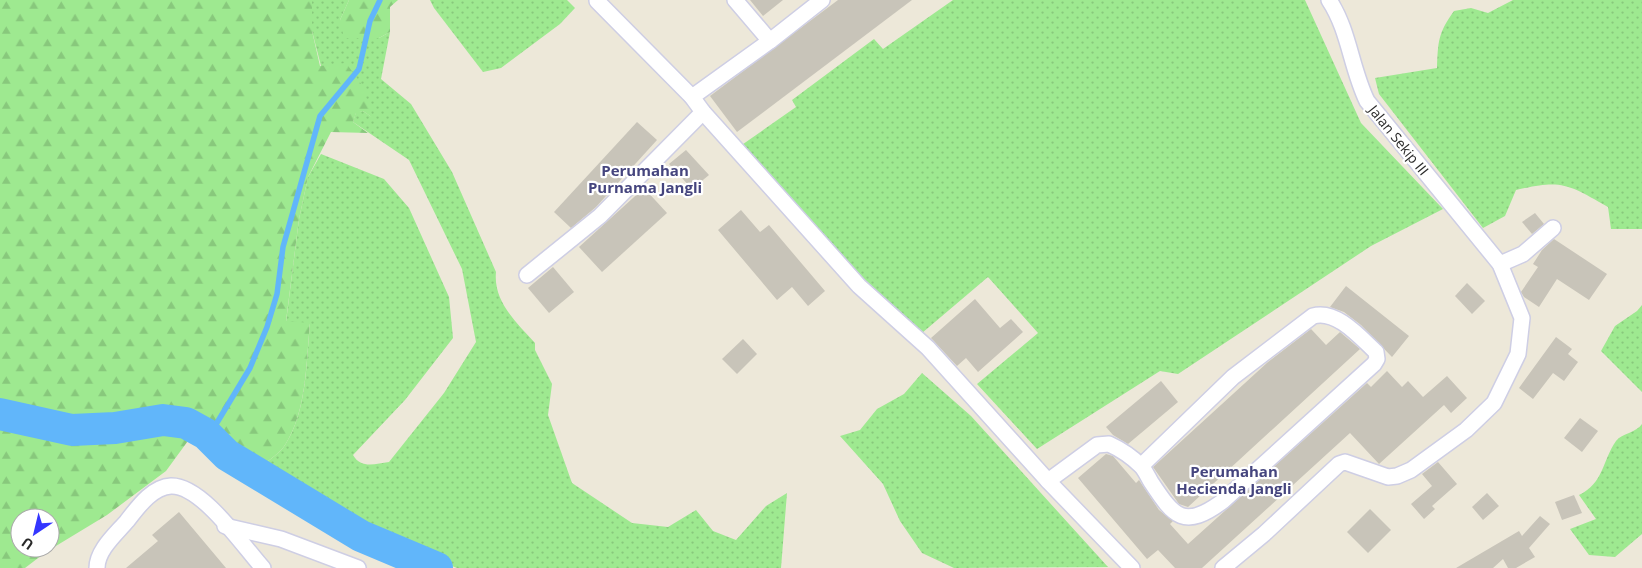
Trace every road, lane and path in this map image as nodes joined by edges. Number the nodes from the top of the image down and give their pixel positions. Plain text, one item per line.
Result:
1 (735, 0) edge
2 (822, 0) edge
3 (1329, 0) edge
4 (598, 1) edge
5 (770, 42) junction
6 (692, 97) junction
7 (703, 112) junction
8 (1553, 228) dead end
9 (1500, 264) junction
10 (527, 275) dead end
11 (1141, 466) junction
12 (1048, 482) junction
13 (226, 526) junction
14 (97, 568) edge
15 (263, 568) edge
16 (358, 568) edge
17 (1132, 568) edge
18 (1223, 568) edge

1 - 5 street
2 - 5 street
3 - 9 street, Jalan Sekip III
4 - 6 street
5 - 6 street
6 - 7 street
7 - 10 street
7 - 12 street
8 - 9 street
9 - 18 street, Jalan Sekip III
11 - 11 street
11 - 12 street
12 - 17 street
13 - 14 street
13 - 15 street
13 - 16 street

